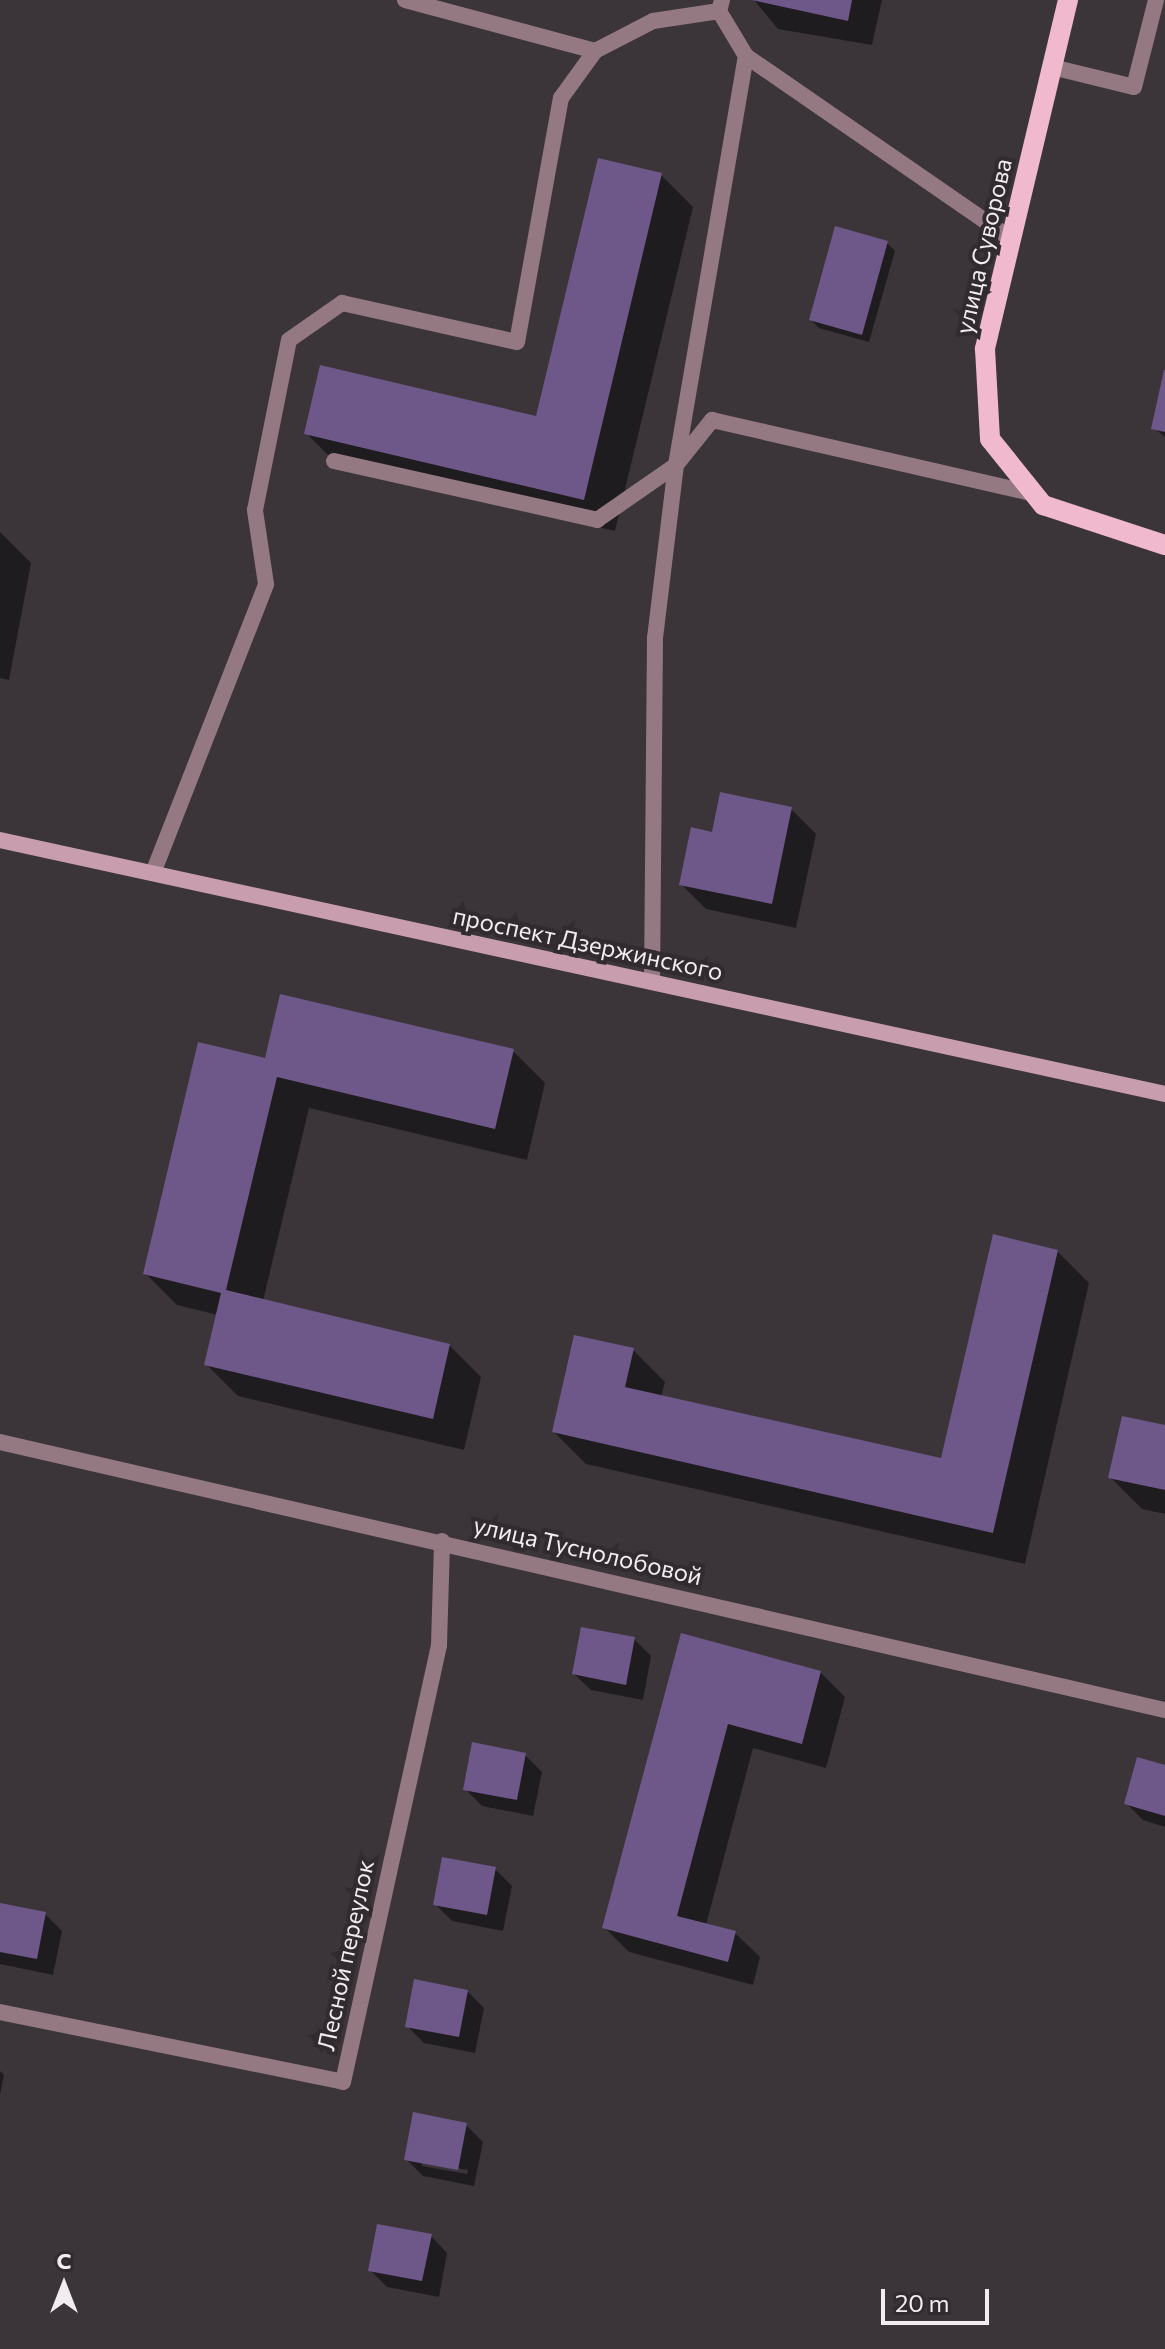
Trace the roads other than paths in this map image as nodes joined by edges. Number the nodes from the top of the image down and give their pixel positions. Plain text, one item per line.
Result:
1 (405, 0) edge
2 (1068, 0) edge
3 (1156, 0) edge
4 (720, 6) edge
5 (595, 51) junction
6 (746, 56) junction
7 (1052, 67) junction
8 (1011, 239) junction
9 (334, 461) dead end
10 (676, 465) junction
11 (1032, 493) junction
12 (1165, 545) edge
13 (0, 840) edge
14 (153, 873) junction
15 (652, 982) junction
16 (1165, 1094) edge
17 (0, 1442) edge
18 (442, 1541) junction
19 (1165, 1710) edge
20 (0, 2012) edge

1 - 5 street
2 - 7 main road, улица Суворова
3 - 7 street
4 - 5 street
4 - 6 street
5 - 14 street
6 - 8 street
6 - 10 street
7 - 8 main road, улица Суворова
8 - 11 main road, улица Суворова
9 - 10 street
10 - 11 street
10 - 15 street
11 - 12 main road, улица Суворова
13 - 14 street, проспект Дзержинского
14 - 15 street, проспект Дзержинского
15 - 16 street, проспект Дзержинского
17 - 18 street, улица Туснолобовой
18 - 19 street, улица Туснолобовой
18 - 20 street, Лесной переулок

